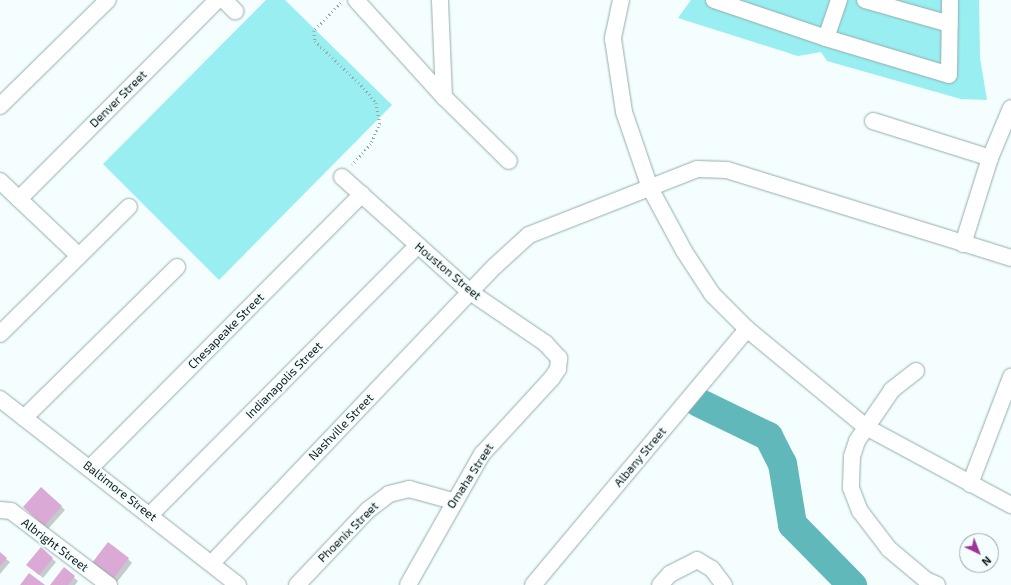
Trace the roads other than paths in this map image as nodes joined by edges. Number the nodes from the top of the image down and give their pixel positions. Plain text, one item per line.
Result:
1 (108, 0) edge
2 (216, 0) edge
3 (356, 0) edge
4 (440, 0) edge
5 (621, 0) edge
6 (714, 0) edge
7 (839, 0) edge
8 (864, 0) edge
9 (950, 0) edge
10 (950, 24) junction
11 (826, 38) junction
12 (444, 97) junction
13 (0, 106) edge
14 (1011, 108) edge
15 (873, 121) dead end
16 (990, 158) junction
17 (509, 161) dead end
18 (342, 177) road end
19 (0, 181) edge
20 (650, 188) junction
21 (362, 194) junction
22 (19, 199) junction
23 (129, 207) dead end
24 (963, 244) junction
25 (418, 245) junction
26 (79, 256) junction
27 (1011, 258) edge
28 (176, 267) dead end
29 (470, 292) junction
30 (747, 329) junction
31 (0, 334) edge
32 (559, 358) joint
33 (916, 371) dead end
34 (1011, 377) edge
35 (0, 399) edge
36 (24, 418) junction
37 (866, 427) junction
38 (90, 468) junction
39 (970, 484) junction
40 (453, 501) junction
41 (1011, 504) edge
42 (0, 510) edge
43 (150, 515) junction
44 (212, 563) junction
45 (109, 585) edge
46 (238, 585) edge
47 (297, 585) edge
48 (408, 585) edge
49 (533, 585) edge
50 (660, 585) edge
51 (724, 585) edge
52 (937, 585) edge

1 - 13 street
2 - 22 street, Denver Street
3 - 12 street
4 - 12 street
5 - 20 street
6 - 11 street
7 - 11 street
8 - 10 street
9 - 10 street
10 - 11 street
12 - 17 street
14 - 16 street
15 - 16 street
16 - 24 street
18 - 21 street, Houston Street
19 - 22 street
20 - 24 street, Nashville Street
20 - 29 street, Nashville Street
20 - 30 street
21 - 25 street, Houston Street
21 - 38 street, Chesapeake Street
22 - 26 street
23 - 26 street
24 - 27 street, Nashville Street
25 - 29 street, Houston Street
25 - 43 street, Indianapolis Street
26 - 31 street
28 - 36 street
29 - 32 street, Houston Street
29 - 44 street, Nashville Street
30 - 37 street
30 - 49 street, Albany Street
32 - 40 street, Omaha Street
33 - 37 street
34 - 39 street
35 - 36 street, Baltimore Street
36 - 38 street, Baltimore Street
37 - 39 street
37 - 52 street
38 - 43 street, Baltimore Street
39 - 41 street
40 - 47 street, Phoenix Street
40 - 48 street, Omaha Street
42 - 45 street, Albright Street
43 - 44 street, Baltimore Street
44 - 46 street, Baltimore Street
50 - 51 street

